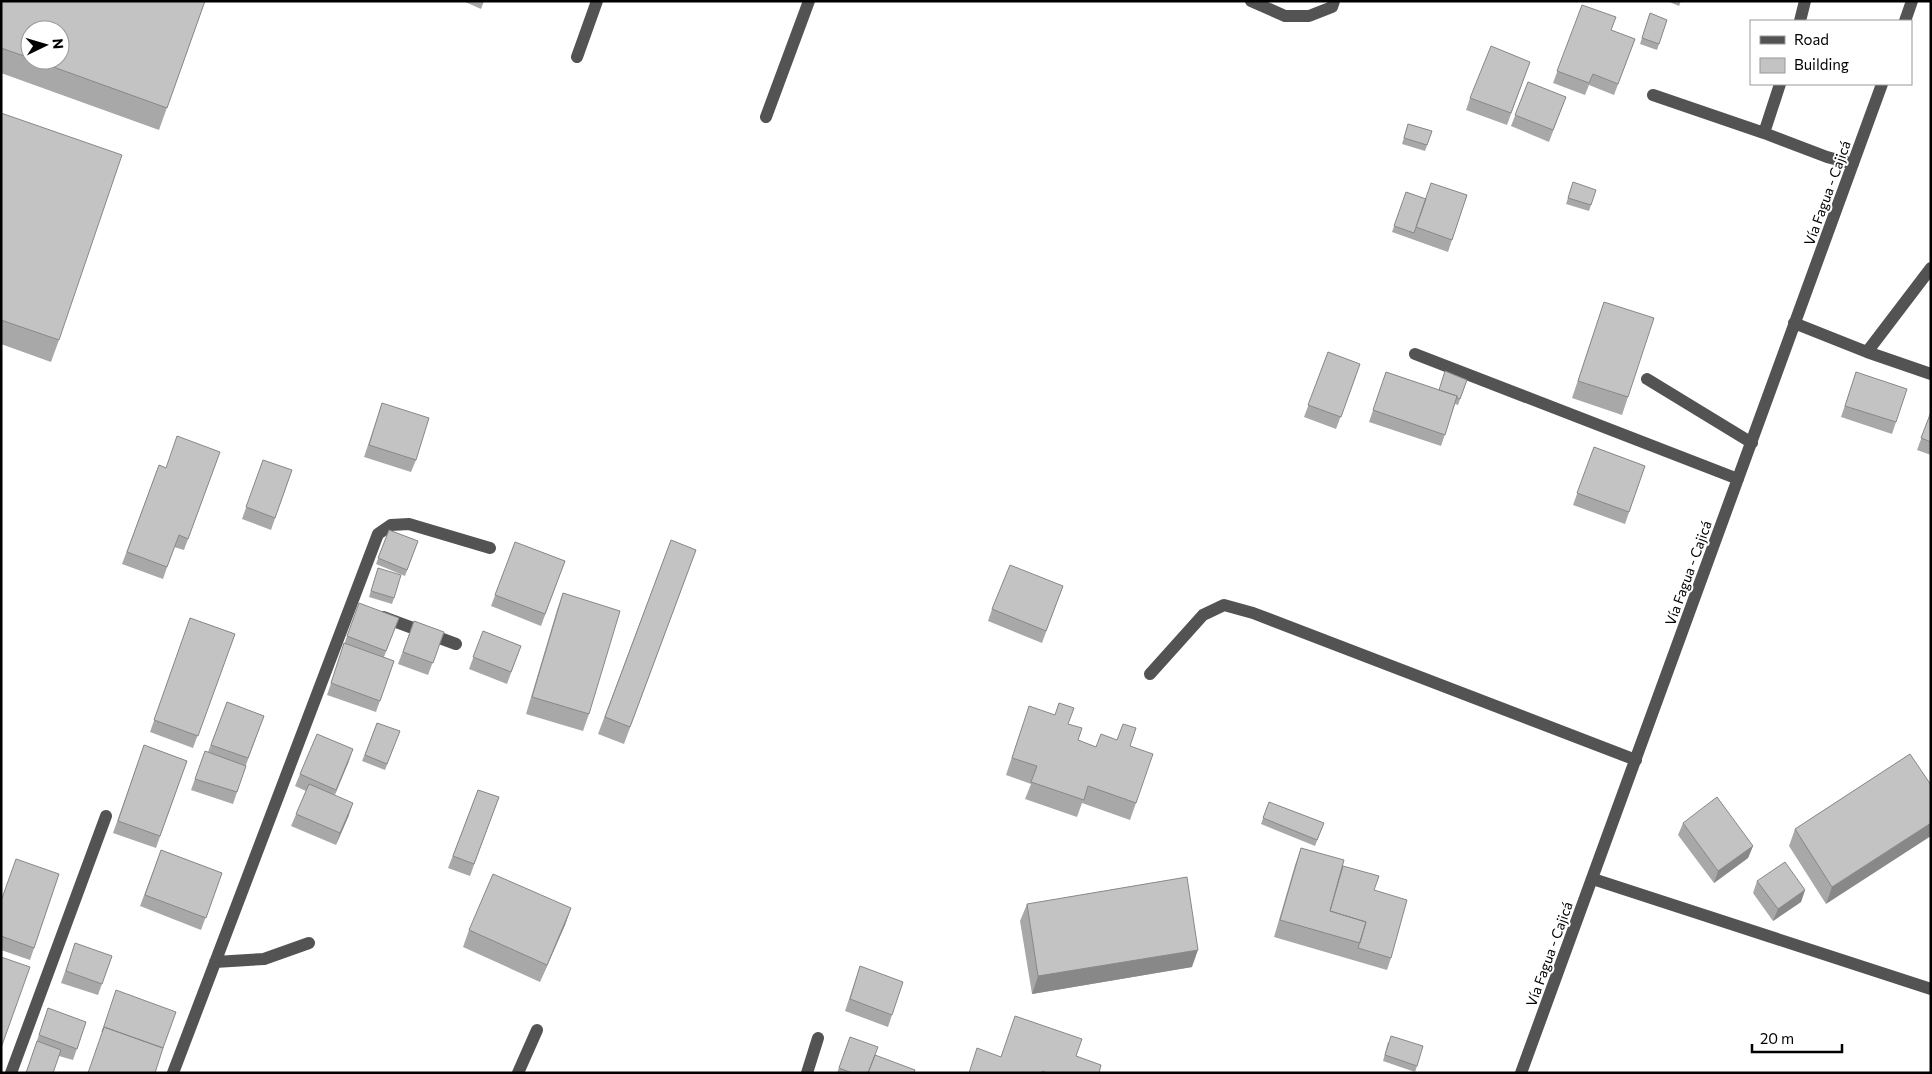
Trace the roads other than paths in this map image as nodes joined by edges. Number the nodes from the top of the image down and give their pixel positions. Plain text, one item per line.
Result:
1 (597, 1) edge
2 (809, 1) edge
3 (1252, 1) edge
4 (1334, 1) edge
5 (1805, 1) edge
6 (1912, 1) edge
7 (1800, 20) edge
8 (1905, 20) edge
9 (577, 57) dead end
10 (1780, 85) edge
11 (1882, 85) edge
12 (1653, 95) dead end
13 (766, 117) dead end
14 (1764, 133) junction
15 (1854, 164) junction
16 (1931, 268) edge
17 (1794, 323) junction
18 (1867, 352) junction
19 (1415, 354) dead end
20 (1931, 374) edge
21 (1647, 379) dead end
22 (1752, 443) junction
23 (1738, 479) junction
24 (490, 548) dead end
25 (359, 608) junction
26 (456, 644) dead end
27 (1150, 674) dead end
28 (1636, 760) junction
29 (106, 816) dead end
30 (1592, 879) junction
31 (309, 943) dead end
32 (215, 962) junction
33 (1931, 989) edge
34 (537, 1030) dead end
35 (818, 1038) dead end
36 (11, 1073) edge
37 (173, 1073) edge
38 (518, 1073) edge
39 (807, 1073) edge
40 (1521, 1073) edge

1 - 9 street
2 - 13 street
3 - 4 street
5 - 7 street
6 - 8 street
10 - 14 street
11 - 15 street, Vía Fagua - Cajicá
12 - 14 street
14 - 15 street
15 - 17 street, Vía Fagua - Cajicá
16 - 18 street
17 - 18 street
17 - 22 street, Vía Fagua - Cajicá
18 - 20 street
19 - 23 street
21 - 22 street
22 - 23 street, Vía Fagua - Cajicá
23 - 28 street, Vía Fagua - Cajicá
24 - 25 street
25 - 26 street
25 - 32 street
27 - 28 street
28 - 30 street, Vía Fagua - Cajicá
29 - 36 street
30 - 33 street
30 - 40 street, Vía Fagua - Cajicá
31 - 32 street
32 - 37 street
34 - 38 street
35 - 39 street

